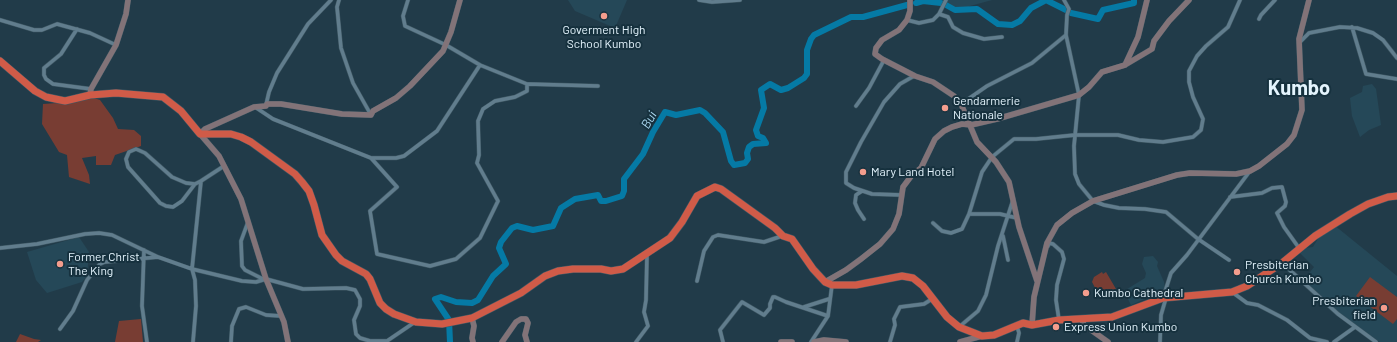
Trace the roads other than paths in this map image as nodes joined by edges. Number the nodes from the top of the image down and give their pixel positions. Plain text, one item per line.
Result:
1 (128, 0) edge
2 (331, 0) edge
3 (339, 0) edge
4 (408, 0) edge
5 (460, 0) edge
6 (699, 0) edge
7 (738, 0) edge
8 (910, 0) edge
9 (946, 0) edge
10 (1064, 0) edge
11 (1147, 0) edge
12 (1189, 0) edge
13 (1240, 0) edge
14 (1275, 0) edge
15 (1309, 0) edge
16 (939, 14) junction
17 (1259, 19) dead end
18 (0, 20) edge
19 (907, 20) junction
20 (1352, 27) junction
21 (78, 29) junction
22 (1301, 29) junction
23 (1309, 33) junction
24 (1066, 35) junction
25 (1002, 37) dead end
26 (1299, 43) junction
27 (446, 45) junction
28 (116, 46) junction
29 (1397, 58) edge
30 (884, 60) junction
31 (0, 62) edge
32 (480, 65) junction
33 (1125, 65) junction
34 (915, 76) junction
35 (1397, 79) edge
36 (527, 84) junction
37 (598, 86) dead end
38 (91, 92) junction
39 (1079, 95) junction
40 (961, 104) junction
41 (254, 106) junction
42 (266, 106) junction
43 (856, 106) dead end
44 (371, 115) junction
45 (971, 125) junction
46 (200, 134) junction
47 (1075, 135) junction
48 (371, 158) junction
49 (992, 158) junction
50 (224, 166) junction
51 (1250, 171) junction
52 (201, 181) junction
53 (195, 184) junction
54 (854, 188) junction
55 (862, 191) junction
56 (856, 195) junction
57 (902, 195) junction
58 (1397, 196) edge
59 (1230, 197) junction
60 (1013, 198) junction
61 (1093, 201) junction
62 (969, 214) junction
63 (1007, 215) junction
64 (1017, 218) junction
65 (864, 219) dead end
66 (248, 222) junction
67 (933, 223) dead end
68 (1003, 235) junction
69 (784, 236) junction
70 (1198, 239) junction
71 (0, 248) edge
72 (1299, 248) junction
73 (144, 250) junction
74 (1045, 251) junction
75 (647, 254) junction
76 (145, 257) junction
77 (158, 257) junction
78 (1008, 260) dead end
79 (1229, 260) dead end
80 (1282, 263) junction
81 (192, 269) junction
82 (265, 279) junction
83 (697, 281) dead end
84 (1038, 282) junction
85 (829, 284) junction
86 (1232, 292) junction
87 (1164, 298) junction
88 (829, 299) junction
89 (932, 299) junction
90 (803, 308) junction
91 (282, 316) junction
92 (828, 316) junction
93 (472, 318) junction
94 (1059, 320) junction
95 (1082, 320) junction
96 (416, 322) junction
97 (1016, 325) junction
98 (1032, 325) junction
99 (959, 326) junction
100 (1355, 327) junction
101 (60, 329) dead end
102 (982, 336) junction
103 (387, 341) edge
104 (147, 342) edge
105 (193, 342) edge
106 (231, 342) edge
107 (288, 342) edge
108 (473, 342) edge
109 (502, 342) edge
110 (527, 342) edge
111 (636, 342) edge
112 (723, 342) edge
113 (782, 342) edge
114 (792, 342) edge
115 (811, 342) edge
116 (814, 342) edge
117 (846, 342) edge
118 (890, 342) edge
119 (960, 342) edge
120 (1017, 342) edge
121 (1108, 342) edge
122 (1160, 342) edge
123 (1327, 342) edge
124 (1334, 342) edge
125 (1376, 342) edge

1 - 28 street
2 - 42 street
3 - 44 street
4 - 27 street
5 - 27 street
6 - 7 street
8 - 19 street
9 - 16 street
10 - 24 street
11 - 33 street
12 - 33 street
13 - 47 street
14 - 17 street
15 - 22 street
16 - 19 street
16 - 25 street
18 - 21 street
19 - 30 street
20 - 23 street
20 - 29 street
20 - 35 street
21 - 28 street
21 - 38 street
22 - 23 street
22 - 26 street
23 - 26 street
24 - 39 street
24 - 40 street
26 - 51 street
27 - 32 street
27 - 44 street
28 - 38 street
30 - 34 street
30 - 43 street
31 - 38 highway
32 - 36 street
32 - 48 street
33 - 39 street
34 - 40 street
34 - 54 street
36 - 37 street
36 - 48 street
38 - 46 highway
39 - 45 street
39 - 47 street
40 - 45 street
41 - 42 street
41 - 46 street
41 - 48 street
42 - 44 street
45 - 49 street
45 - 57 street
46 - 50 street
46 - 96 highway
47 - 49 street
47 - 61 street
49 - 60 street
49 - 62 street
50 - 52 street
50 - 66 street
51 - 59 street
51 - 61 street
52 - 53 street
52 - 81 street
53 - 53 street
54 - 55 street
54 - 56 street
55 - 56 street
55 - 57 street
56 - 65 street
57 - 85 street
58 - 72 highway
59 - 70 street
59 - 72 street
60 - 63 street
60 - 64 street
61 - 70 street
61 - 74 street
62 - 63 street
62 - 67 street
63 - 64 street
63 - 68 street
64 - 84 street
66 - 82 street
66 - 82 street
68 - 78 street
68 - 99 street
69 - 75 highway
69 - 83 street
69 - 85 highway
70 - 79 street
70 - 87 street
71 - 73 street
72 - 80 highway
73 - 76 street
73 - 77 street
74 - 84 street
74 - 94 street
75 - 93 highway
75 - 111 street
76 - 77 street
76 - 101 street
76 - 104 street
77 - 81 street
80 - 86 highway
80 - 100 street
81 - 82 street
81 - 105 street
82 - 91 street
82 - 103 street
84 - 98 street
85 - 88 street
85 - 89 highway
86 - 87 highway
86 - 123 street
87 - 95 highway
87 - 122 street
88 - 90 street
88 - 92 street
89 - 99 highway
89 - 118 street
90 - 92 street
90 - 112 street
91 - 106 street
91 - 107 street
92 - 115 street
93 - 96 highway
93 - 108 street
94 - 95 highway
94 - 98 highway
95 - 121 street
96 - 103 street
97 - 98 highway
97 - 102 highway
97 - 120 street
99 - 102 highway
100 - 124 street
100 - 125 street
102 - 119 street
109 - 110 street
113 - 114 street
116 - 117 street

